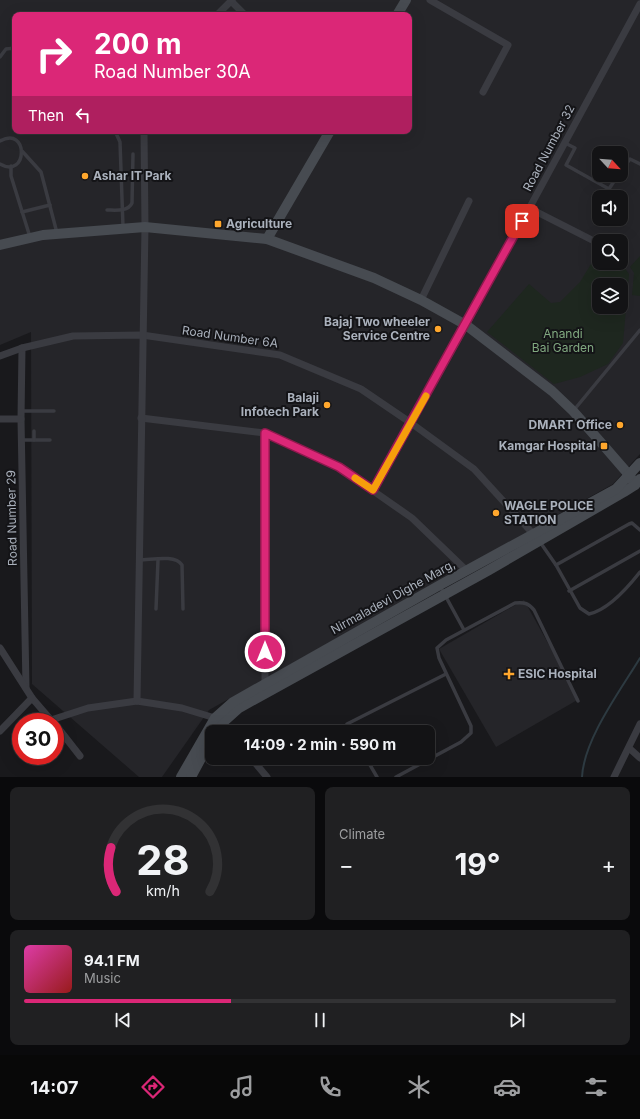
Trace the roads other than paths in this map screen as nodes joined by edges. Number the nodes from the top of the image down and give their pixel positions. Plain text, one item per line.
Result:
1 (406, 0) edge
2 (430, 0) edge
3 (231, 1) edge
4 (640, 4) edge
5 (220, 12) edge
6 (242, 12) edge
7 (399, 12) edge
8 (12, 48) edge
9 (0, 56) edge
10 (483, 92) dead end
11 (116, 134) edge
12 (144, 134) edge
13 (328, 134) edge
14 (0, 141) edge
15 (565, 142) junction
16 (22, 151) junction
17 (133, 154) dead end
18 (628, 162) edge
19 (0, 164) edge
20 (640, 164) edge
21 (11, 166) junction
22 (592, 179) edge
23 (598, 182) edge
24 (613, 182) edge
25 (469, 201) dead end
26 (50, 205) junction
27 (529, 208) junction
28 (107, 210) dead end
29 (122, 210) junction
30 (22, 212) junction
31 (145, 227) junction
32 (123, 229) junction
33 (58, 234) junction
34 (30, 238) junction
35 (267, 239) junction
36 (592, 240) dead end
37 (0, 245) edge
38 (421, 300) junction
39 (466, 325) junction
40 (640, 330) edge
41 (142, 335) junction
42 (22, 348) junction
43 (0, 356) edge
44 (21, 411) junction
45 (54, 411) dead end
46 (573, 411) junction
47 (141, 418) junction
48 (0, 419) edge
49 (21, 419) junction
50 (411, 422) junction
51 (34, 431) dead end
52 (265, 433) junction
53 (22, 440) junction
54 (34, 440) junction
55 (50, 440) dead end
56 (640, 463) edge
57 (630, 476) junction
58 (637, 482) edge
59 (373, 490) junction
60 (640, 530) edge
61 (537, 538) junction
62 (640, 551) edge
63 (139, 560) junction
64 (158, 560) junction
65 (556, 565) junction
66 (466, 570) junction
67 (640, 572) edge
68 (442, 589) junction
69 (570, 591) junction
70 (156, 609) dead end
71 (183, 609) dead end
72 (464, 630) junction
73 (0, 648) edge
74 (446, 674) junction
75 (265, 684) junction
76 (26, 688) junction
77 (32, 698) junction
78 (137, 701) junction
79 (578, 701) dead end
80 (45, 713) edge
81 (64, 718) edge
82 (640, 724) edge
83 (217, 725) edge
84 (348, 725) edge
85 (0, 731) edge
86 (64, 736) edge
87 (205, 742) edge
88 (629, 748) junction
89 (205, 750) edge
90 (80, 756) dead end
91 (640, 758) edge
92 (257, 765) edge
93 (370, 765) edge
94 (181, 777) edge
95 (190, 777) edge
96 (267, 777) edge
97 (377, 777) edge
98 (396, 777) edge
99 (614, 777) edge

1 - 7 main road
2 - 10 street
3 - 5 street
3 - 6 street
4 - 15 street, Road Number 32
8 - 9 lane
11 - 29 lane
12 - 31 street
13 - 35 main road
14 - 16 lane
15 - 22 lane
15 - 27 street, Road Number 32
16 - 21 lane
16 - 26 lane
17 - 29 lane
18 - 20 lane
19 - 21 lane
21 - 30 lane
23 - 24 lane
25 - 38 street
26 - 30 lane
26 - 33 lane
27 - 36 street
27 - 39 street, Road Number 32
28 - 29 lane
29 - 32 lane
30 - 34 lane
31 - 32 main road
31 - 35 main road
31 - 41 street
32 - 33 main road
33 - 34 main road
34 - 37 main road
35 - 38 main road
38 - 39 main road
39 - 46 main road
39 - 50 street, Road Number 32
40 - 46 lane
41 - 42 street, Road Number 6A
41 - 47 street
41 - 50 street, Road Number 6A
42 - 43 street, Road Number 6A
42 - 44 street, Road Number 29
44 - 45 lane
44 - 49 street, Road Number 29
46 - 57 main road
47 - 52 street
47 - 63 street
48 - 49 street
49 - 53 street, Road Number 29
50 - 59 street, Road Number 32
50 - 61 street, Road Number 6A
51 - 54 lane
52 - 59 street
52 - 75 street
53 - 54 lane
53 - 76 street, Road Number 29
54 - 55 lane
56 - 57 main road, Nirmaladevi Dighe Marg,
57 - 58 main road
57 - 61 main road, Nirmaladevi Dighe Marg,
58 - 61 main road, Nirmaladevi Dighe Marg,
59 - 66 street
60 - 65 lane
61 - 65 lane
61 - 66 main road, Nirmaladevi Dighe Marg,
61 - 68 main road, Nirmaladevi Dighe Marg,
62 - 69 lane
63 - 64 lane
63 - 78 street
64 - 70 lane
64 - 71 lane
65 - 69 lane
66 - 68 main road, Nirmaladevi Dighe Marg,
67 - 69 lane
68 - 72 lane
68 - 75 main road, Nirmaladevi Dighe Marg,
68 - 83 main road, Nirmaladevi Dighe Marg,
72 - 74 lane
72 - 79 lane
73 - 76 street
74 - 84 lane
74 - 98 lane
75 - 83 main road, Nirmaladevi Dighe Marg,
76 - 77 street
77 - 80 street
77 - 85 street
78 - 81 street
78 - 83 street
82 - 88 street
86 - 90 street
87 - 94 main road, Nirmaladevi Dighe Marg,
88 - 91 street
88 - 99 street
89 - 95 main road
92 - 96 street
93 - 97 lane

